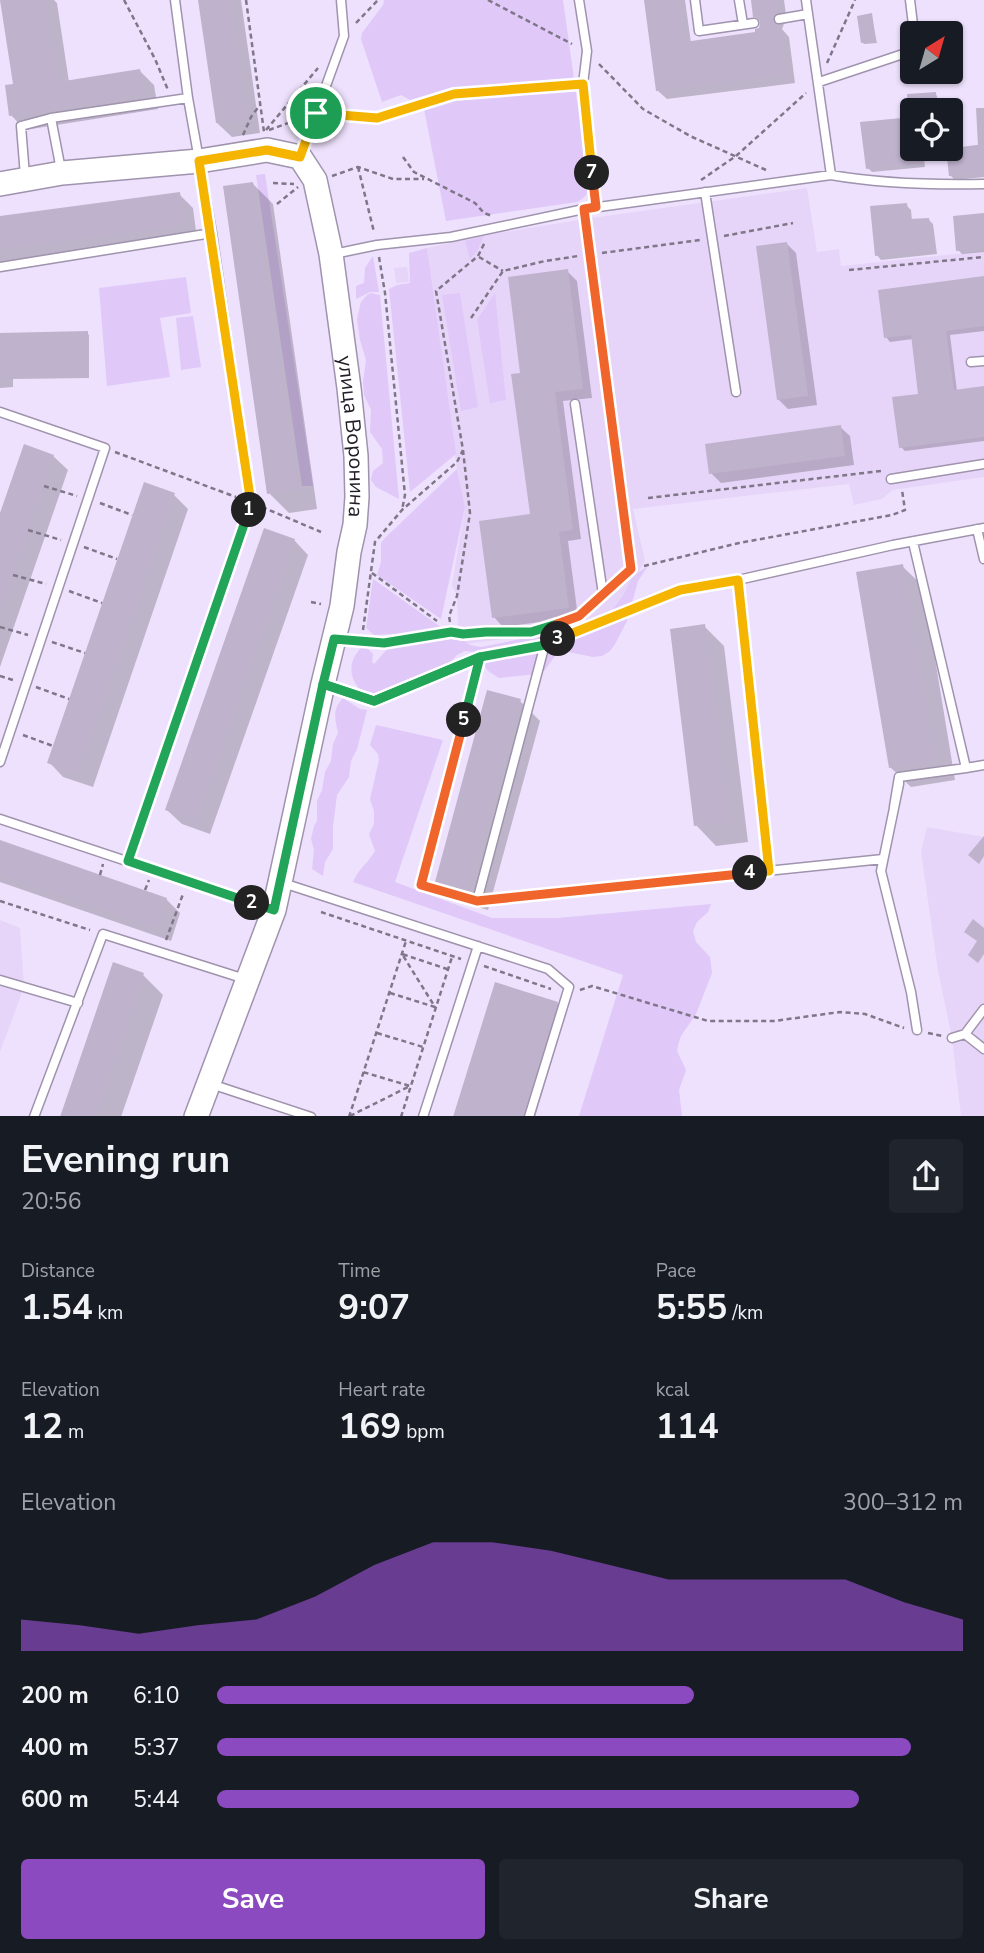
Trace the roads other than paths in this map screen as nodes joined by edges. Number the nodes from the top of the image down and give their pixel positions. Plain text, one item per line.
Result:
1 (175, 0) edge
2 (341, 0) edge
3 (579, 0) edge
4 (695, 0) edge
5 (739, 0) edge
6 (806, 0) edge
7 (910, 0) edge
8 (808, 14) junction
9 (779, 19) dead end
10 (913, 21) edge
11 (754, 23) dead end
12 (743, 24) junction
13 (900, 55) edge
14 (819, 82) junction
15 (188, 98) junction
16 (51, 118) junction
17 (300, 157) junction
18 (199, 161) junction
19 (62, 173) junction
20 (831, 175) junction
21 (26, 179) junction
22 (0, 184) edge
23 (984, 184) edge
24 (705, 192) junction
25 (596, 207) junction
26 (584, 209) junction
27 (212, 233) junction
28 (331, 254) junction
29 (0, 267) edge
30 (984, 361) edge
31 (971, 362) dead end
32 (736, 392) dead end
33 (575, 404) dead end
34 (0, 412) edge
35 (984, 464) edge
36 (891, 479) dead end
37 (981, 528) edge
38 (913, 541) junction
39 (984, 559) edge
40 (738, 580) junction
41 (603, 594) junction
42 (334, 639) junction
43 (545, 645) junction
44 (480, 657) junction
45 (323, 684) junction
46 (0, 762) edge
47 (984, 765) edge
48 (966, 768) junction
49 (0, 819) edge
50 (883, 859) junction
51 (128, 861) junction
52 (769, 871) junction
53 (281, 882) junction
54 (477, 901) junction
55 (274, 910) junction
56 (478, 946) junction
57 (248, 979) junction
58 (0, 980) edge
59 (78, 1003) junction
60 (984, 1009) edge
61 (916, 1030) road end
62 (965, 1034) junction
63 (952, 1038) road end
64 (984, 1049) edge
65 (209, 1083) junction
66 (34, 1116) edge
67 (197, 1116) edge
68 (312, 1116) edge
69 (423, 1116) edge
70 (529, 1116) edge

1 - 15 lane
2 - 17 lane
3 - 25 lane
4 - 12 lane
5 - 12 lane
6 - 8 lane
7 - 10 lane
8 - 9 lane
8 - 14 lane
11 - 12 lane
13 - 14 lane
14 - 20 lane
15 - 16 lane
15 - 18 lane
16 - 19 lane
16 - 21 lane
17 - 18 street
17 - 28 street, улица Воронина
18 - 19 street
18 - 27 lane
19 - 21 street
20 - 23 lane
20 - 24 lane
21 - 22 street
24 - 25 lane
24 - 32 lane
25 - 26 lane
26 - 28 lane
26 - 41 lane
27 - 29 lane
27 - 51 lane
28 - 42 street, улица Воронина
30 - 31 lane
33 - 41 lane
34 - 46 lane
35 - 36 lane
37 - 38 lane
37 - 39 lane
38 - 40 lane
38 - 48 lane
40 - 43 lane
40 - 52 lane
41 - 42 lane
42 - 45 street, улица Воронина
43 - 44 lane
43 - 54 lane
44 - 45 lane
44 - 54 lane
45 - 53 street, улица Воронина
47 - 48 lane
48 - 50 lane
49 - 51 lane
50 - 52 lane
50 - 61 lane
51 - 55 lane
52 - 54 lane
53 - 55 street, улица Воронина
53 - 56 lane
55 - 57 street, улица Воронина
56 - 69 lane
56 - 70 lane
57 - 59 lane
57 - 65 street, улица Воронина
58 - 59 lane
59 - 66 lane
60 - 62 lane
62 - 63 lane
62 - 64 lane
65 - 67 street, улица Воронина
65 - 68 lane

